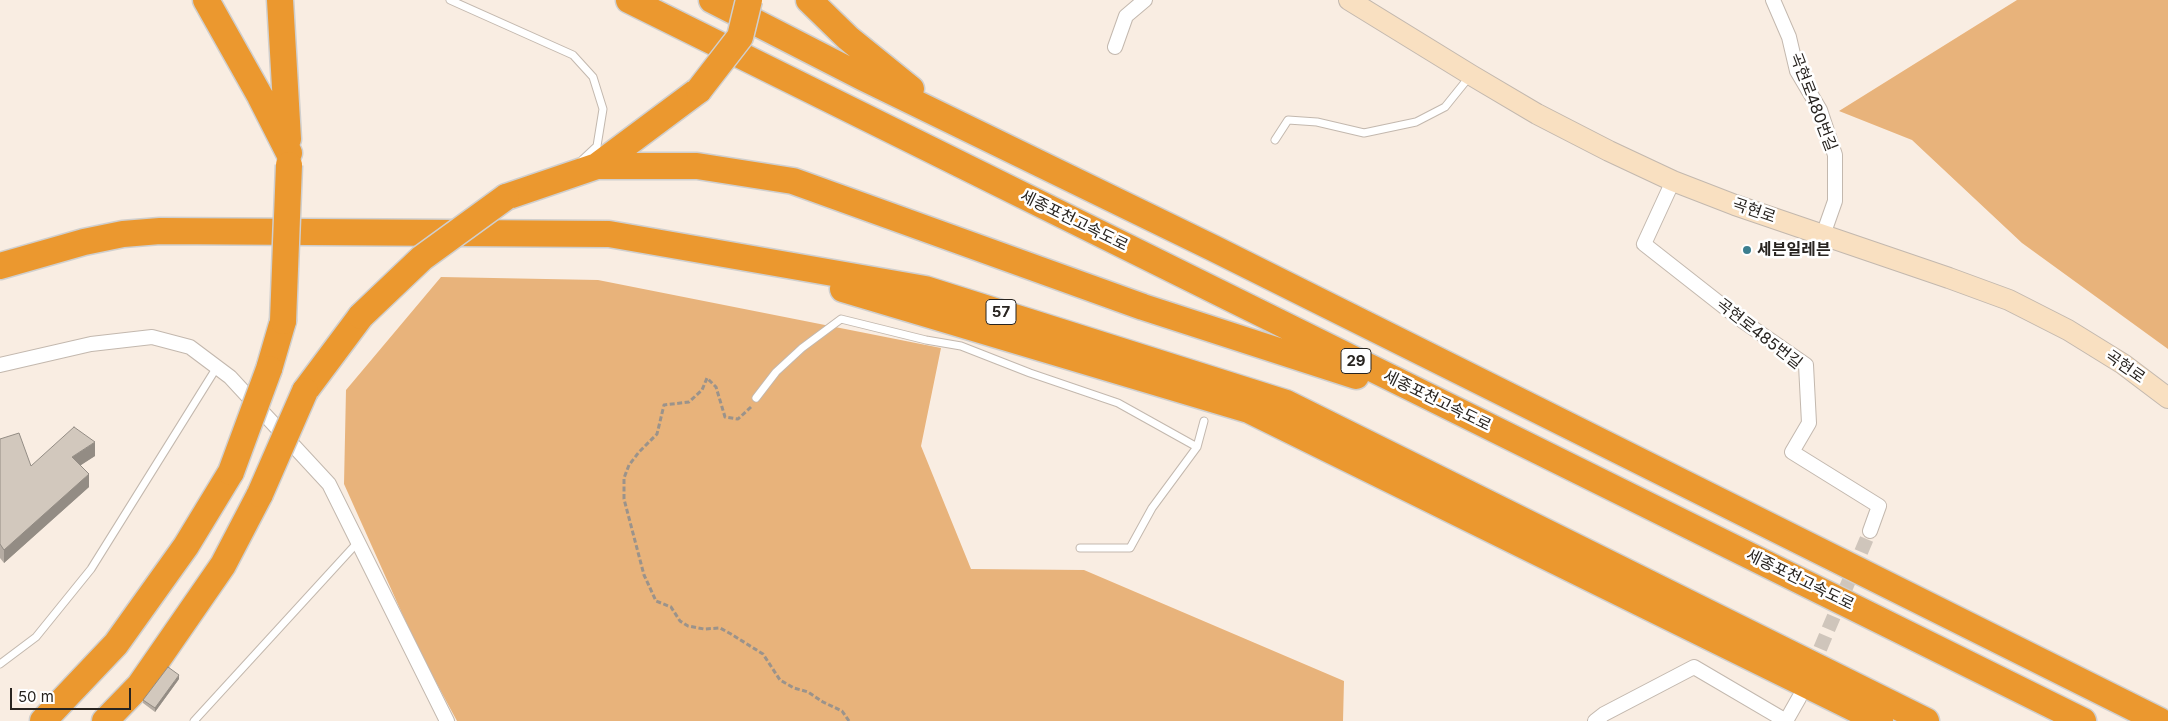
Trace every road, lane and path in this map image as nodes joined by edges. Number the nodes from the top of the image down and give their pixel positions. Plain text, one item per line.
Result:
1 (206, 0) edge
2 (450, 0) edge
3 (629, 0) edge
4 (712, 0) edge
5 (749, 0) edge
6 (809, 0) edge
7 (1145, 0) edge
8 (1349, 0) edge
9 (1773, 0) edge
10 (283, 4) edge
11 (1115, 47) dead end
12 (1471, 75) junction
13 (1275, 140) dead end
14 (1021, 155) junction
15 (289, 159) junction
16 (597, 166) junction
17 (564, 177) junction
18 (1673, 181) junction
19 (1823, 235) junction
20 (0, 266) edge
21 (0, 281) edge
22 (0, 365) edge
23 (216, 367) junction
24 (756, 398) joint
25 (2168, 398) edge
26 (1441, 403) junction
27 (1204, 421) dead end
28 (1197, 446) junction
29 (1870, 531) tunnel mouth
30 (358, 542) junction
31 (1080, 548) dead end
32 (0, 664) edge
33 (1799, 698) dead end
34 (43, 721) edge
35 (105, 721) edge
36 (194, 721) edge
37 (447, 721) edge
38 (849, 721) edge
39 (1595, 721) edge
40 (1786, 721) edge
41 (1880, 721) edge
42 (1926, 721) edge
43 (2083, 721) edge
44 (2160, 721) edge

1 - 15 highway
2 - 17 lane
3 - 26 highway, 세종포천고속도로 / 29
4 - 14 highway, 29
5 - 16 highway, bridge
6 - 14 highway
7 - 11 street
8 - 12 main road, 곡현로
9 - 19 street, 곡현로480번길
10 - 15 highway
12 - 13 lane
12 - 18 main road, 곡현로
14 - 44 highway, 29
15 - 34 highway, bridge
16 - 17 highway
16 - 26 highway
17 - 35 highway, bridge
18 - 19 main road, 곡현로
18 - 29 street, 곡현로485번길
19 - 25 main road, 곡현로
20 - 42 highway, 57
21 - 41 highway, 57
22 - 23 street
23 - 30 street
23 - 32 lane
24 - 28 lane
24 - 38 path
26 - 43 highway, 세종포천고속도로 / 29
27 - 28 lane
28 - 31 lane
30 - 36 lane
30 - 37 street
33 - 40 street
39 - 40 street

